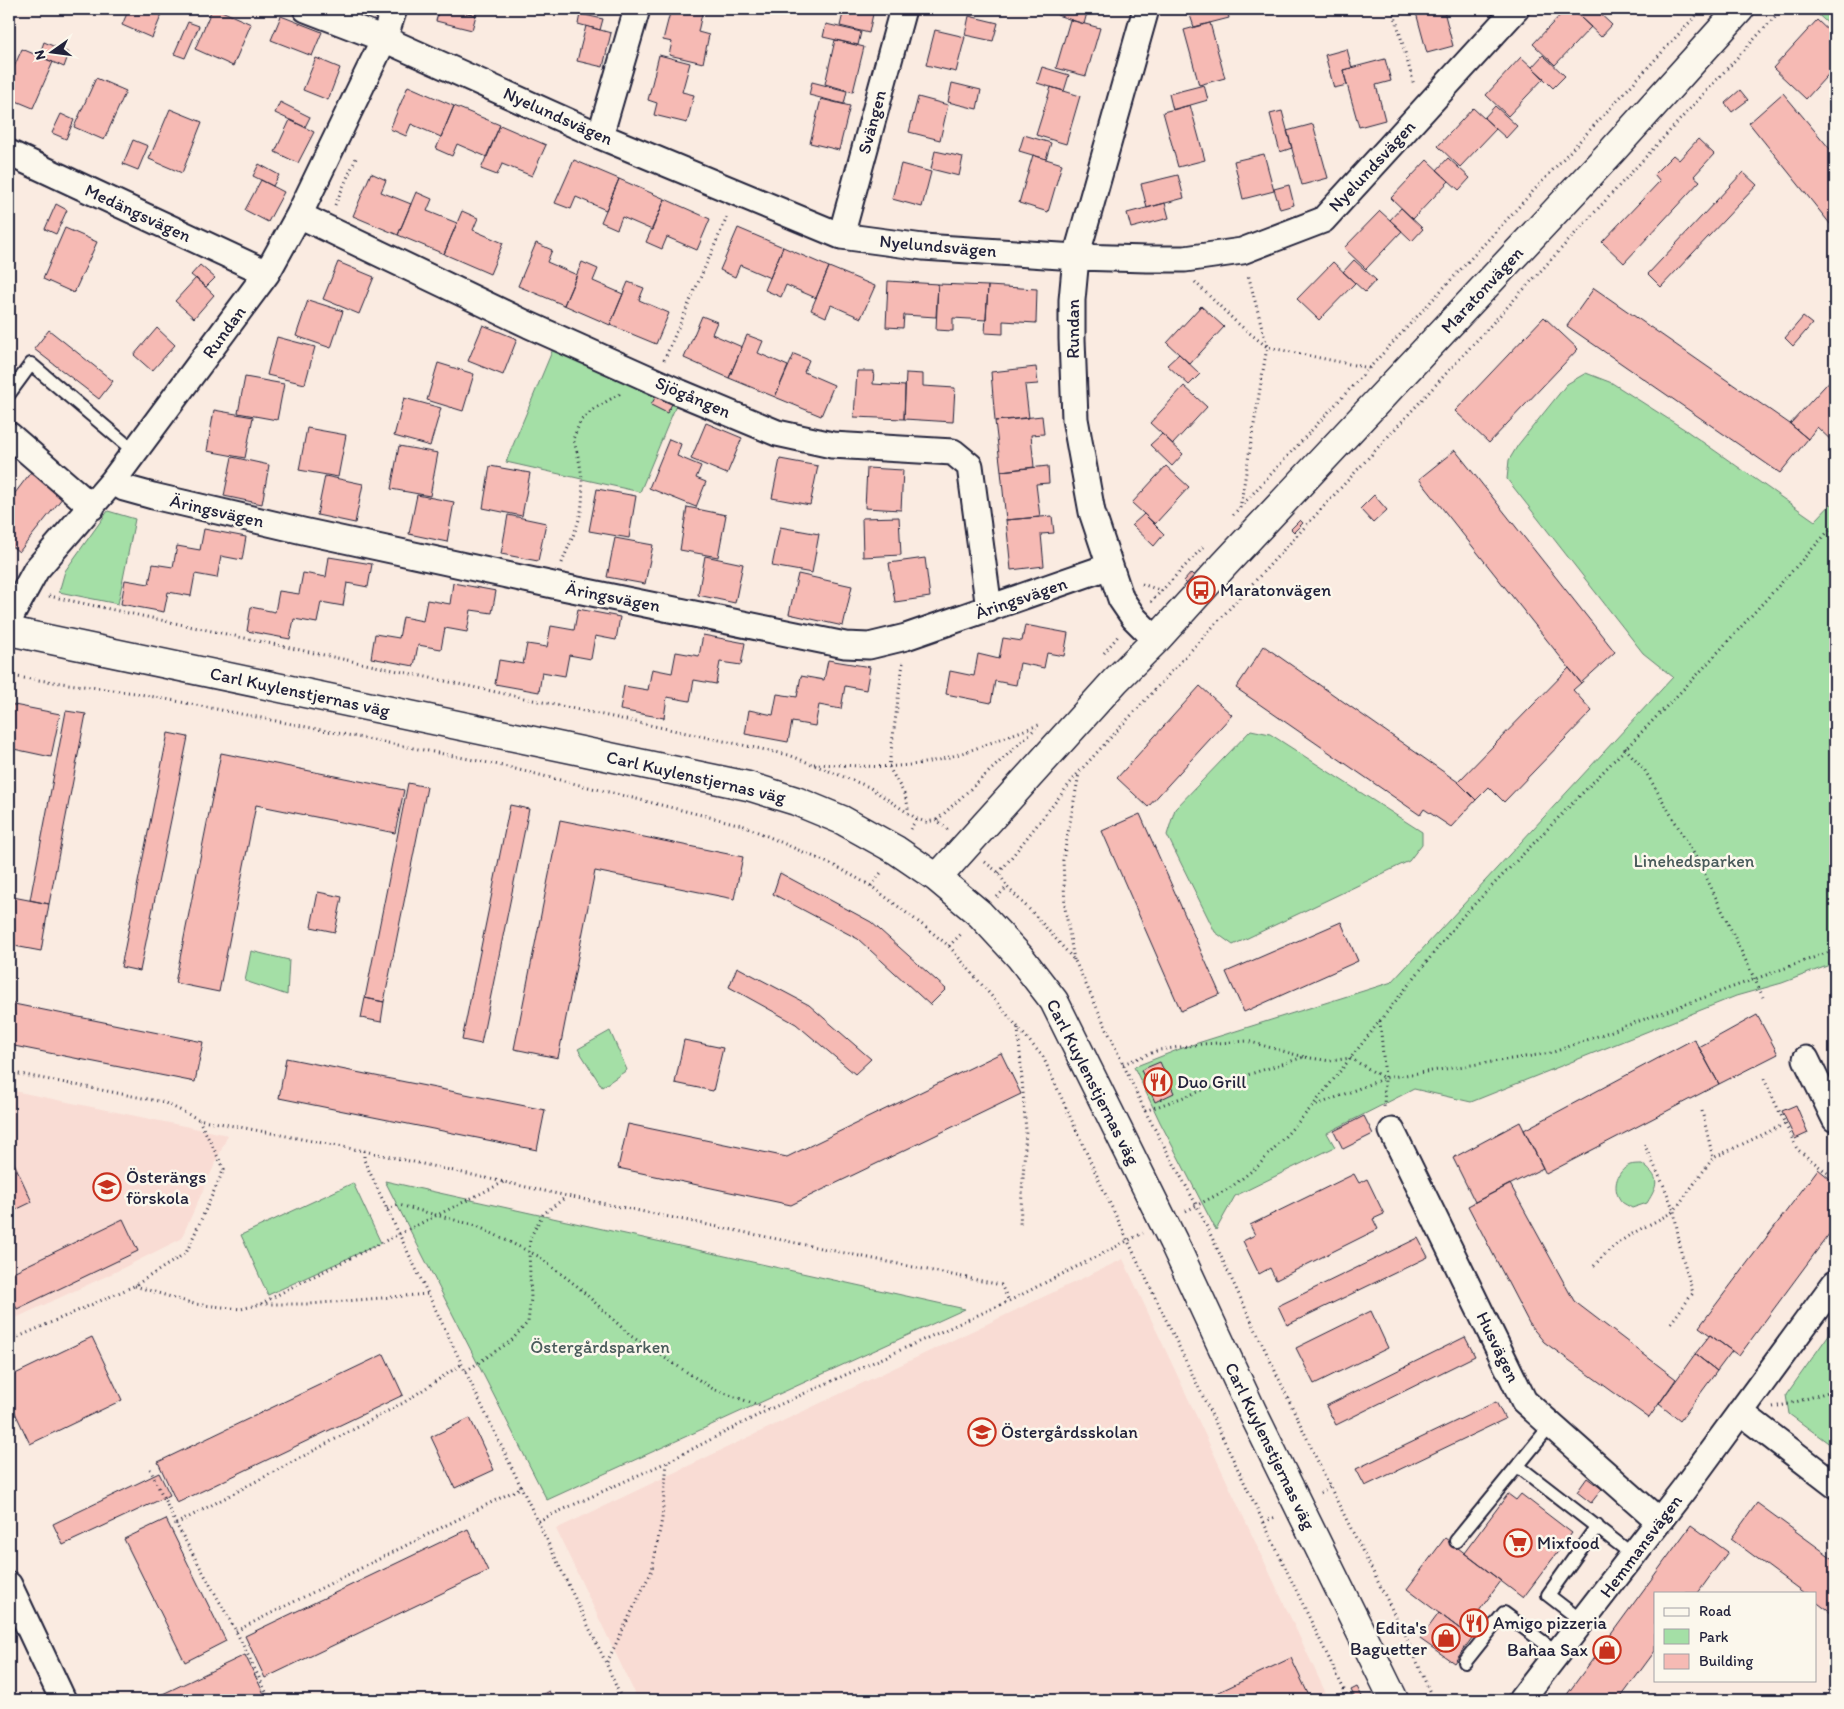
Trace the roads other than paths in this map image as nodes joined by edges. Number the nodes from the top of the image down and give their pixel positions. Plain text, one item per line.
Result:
1 (306, 9) edge
2 (394, 9) edge
3 (637, 9) edge
4 (902, 9) edge
5 (1146, 9) edge
6 (1516, 9) edge
7 (1740, 9) edge
8 (384, 39) junction
9 (600, 136) junction
10 (9, 153) edge
11 (299, 215) junction
12 (841, 236) junction
13 (1076, 257) junction
14 (267, 273) junction
15 (9, 394) edge
16 (9, 435) edge
17 (135, 452) junction
18 (113, 481) junction
19 (92, 508) junction
20 (1110, 566) junction
21 (989, 609) junction
22 (9, 626) edge
23 (9, 631) edge
24 (1156, 640) junction
25 (937, 878) junction
26 (1806, 1058) dead end
27 (1835, 1119) edge
28 (1392, 1131) road end
29 (1835, 1283) edge
30 (1740, 1412) junction
31 (1551, 1425) junction
32 (1518, 1466) junction
33 (1835, 1485) edge
34 (1659, 1521) junction
35 (1597, 1526) junction
36 (1456, 1541) dead end
37 (1633, 1555) junction
38 (9, 1585) edge
39 (1583, 1622) junction
40 (1558, 1653) junction
41 (1465, 1662) dead end
42 (63, 1700) edge
43 (1394, 1700) edge
44 (1521, 1700) edge

1 - 8 street, Nyelundsvägen
2 - 8 street, Rundan
3 - 9 street
4 - 12 street, Svängen
5 - 13 street, Rundan
6 - 13 street, Nyelundsvägen
7 - 24 street, Maratonvägen
8 - 9 street, Nyelundsvägen
8 - 11 street, Rundan
9 - 12 street, Nyelundsvägen
10 - 14 street, Medängsvägen
11 - 14 street, Rundan
11 - 21 street, Sjögången
12 - 13 street, Nyelundsvägen
13 - 20 street, Rundan
14 - 17 street, Rundan
15 - 17 lane
16 - 19 street
17 - 18 street, Rundan
18 - 19 street, Rundan
18 - 21 street, Äringsvägen
19 - 22 street, Rundan
20 - 21 street, Äringsvägen
20 - 24 street, Rundan
23 - 25 street, Carl Kuylenstjernas väg
24 - 25 street, Maratonvägen
25 - 43 street, Carl Kuylenstjernas väg
26 - 27 street
28 - 31 street, Husvägen
29 - 30 street, Hemmansvägen
30 - 33 street
30 - 34 street, Hemmansvägen
31 - 32 lane
31 - 34 street, Husvägen
32 - 35 lane
32 - 36 lane
34 - 37 street, Hemmansvägen
35 - 37 lane
35 - 39 lane
37 - 39 street, Hemmansvägen
38 - 42 street
39 - 40 street, Hemmansvägen
40 - 41 lane
40 - 44 street, Hemmansvägen

